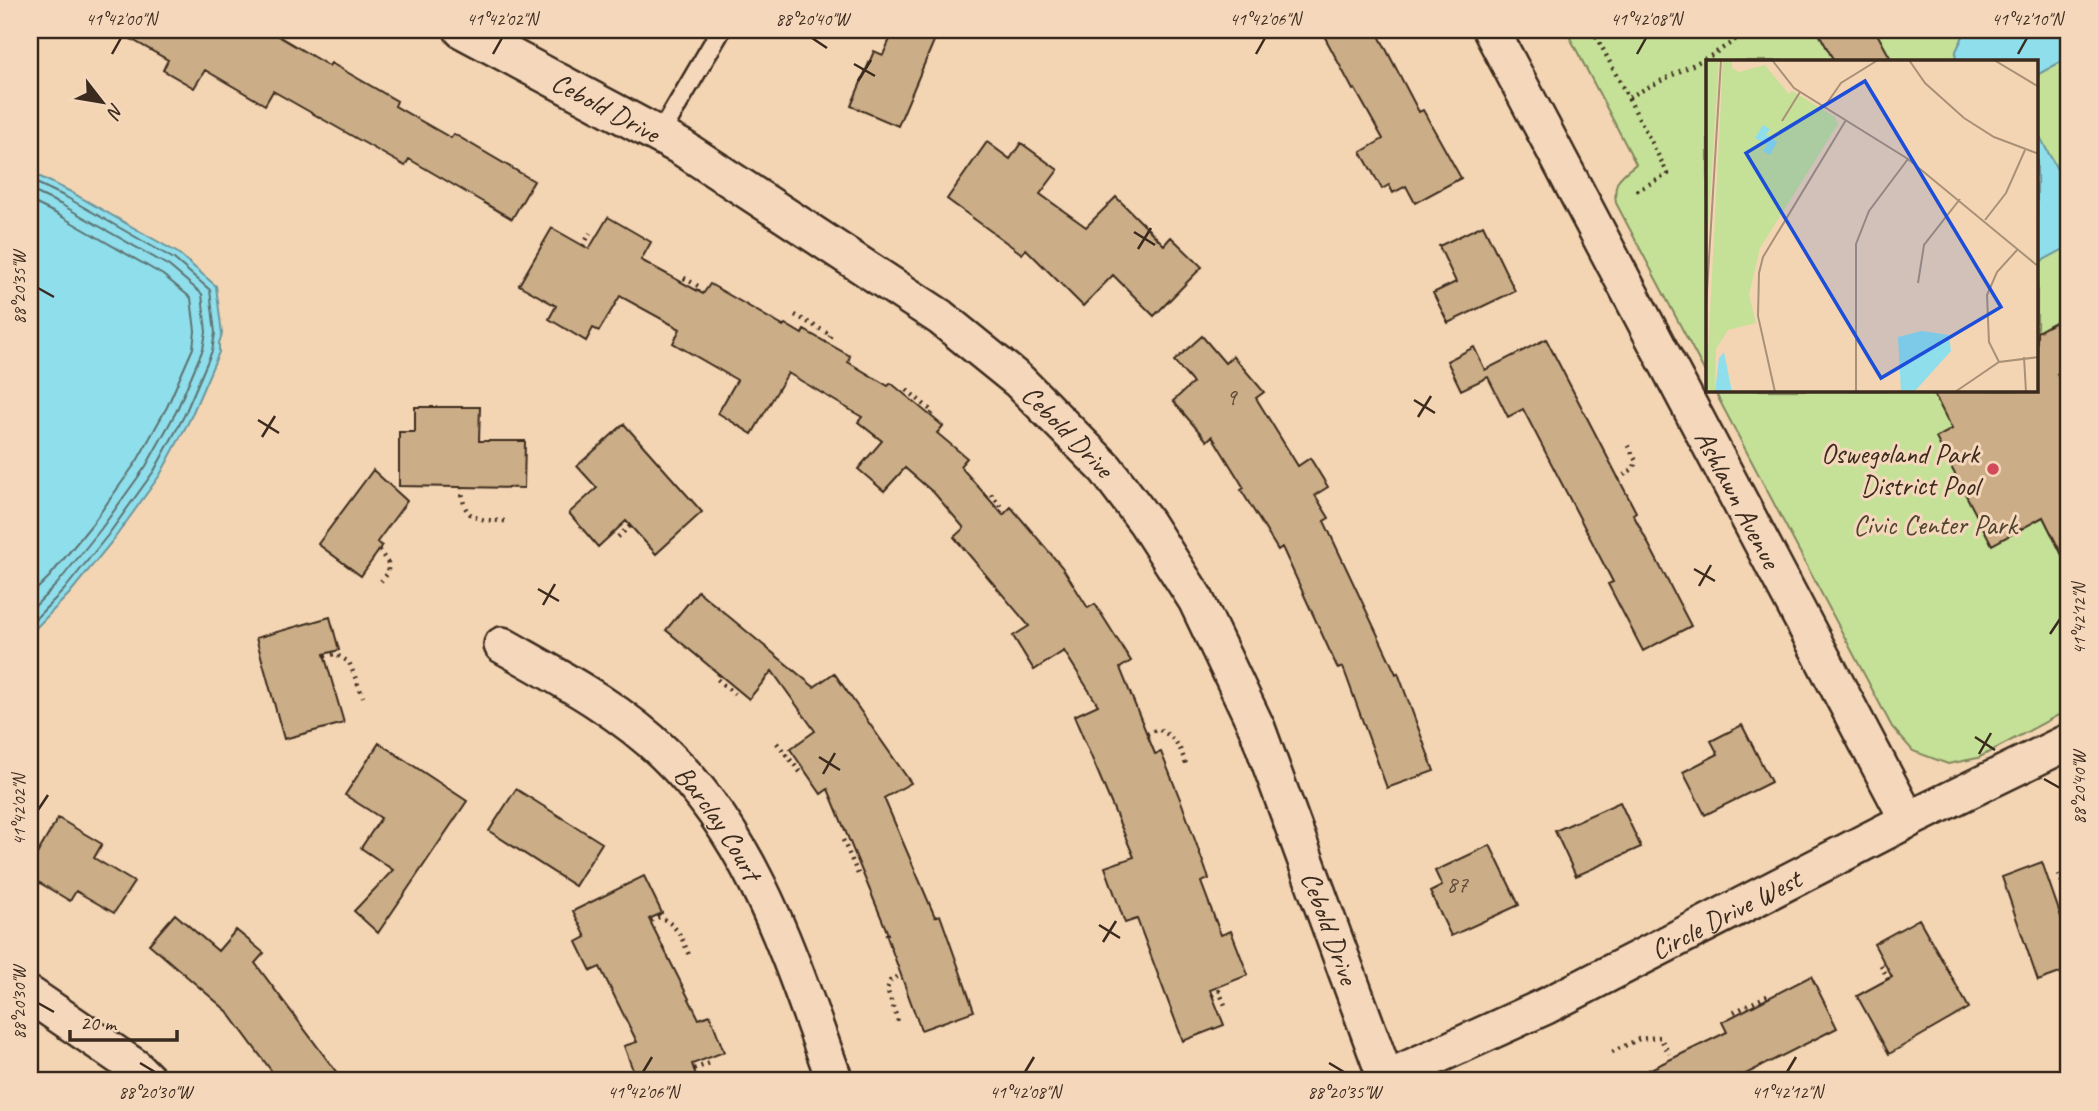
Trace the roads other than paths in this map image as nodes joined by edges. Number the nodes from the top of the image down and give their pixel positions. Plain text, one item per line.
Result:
1 (462, 30) edge
2 (721, 30) edge
3 (1490, 30) edge
4 (659, 136) junction
5 (502, 645) dead end
6 (2068, 742) edge
7 (1908, 820) junction
8 (30, 995) edge
9 (1383, 1080) edge
10 (149, 1081) edge
11 (835, 1081) edge

1 - 4 street, Cebold Drive
2 - 4 lane
3 - 7 street, Ashlawn Avenue
4 - 9 street, Cebold Drive
5 - 11 street, Barclay Court
6 - 7 street, Circle Drive West
7 - 9 street, Circle Drive West
8 - 10 street

